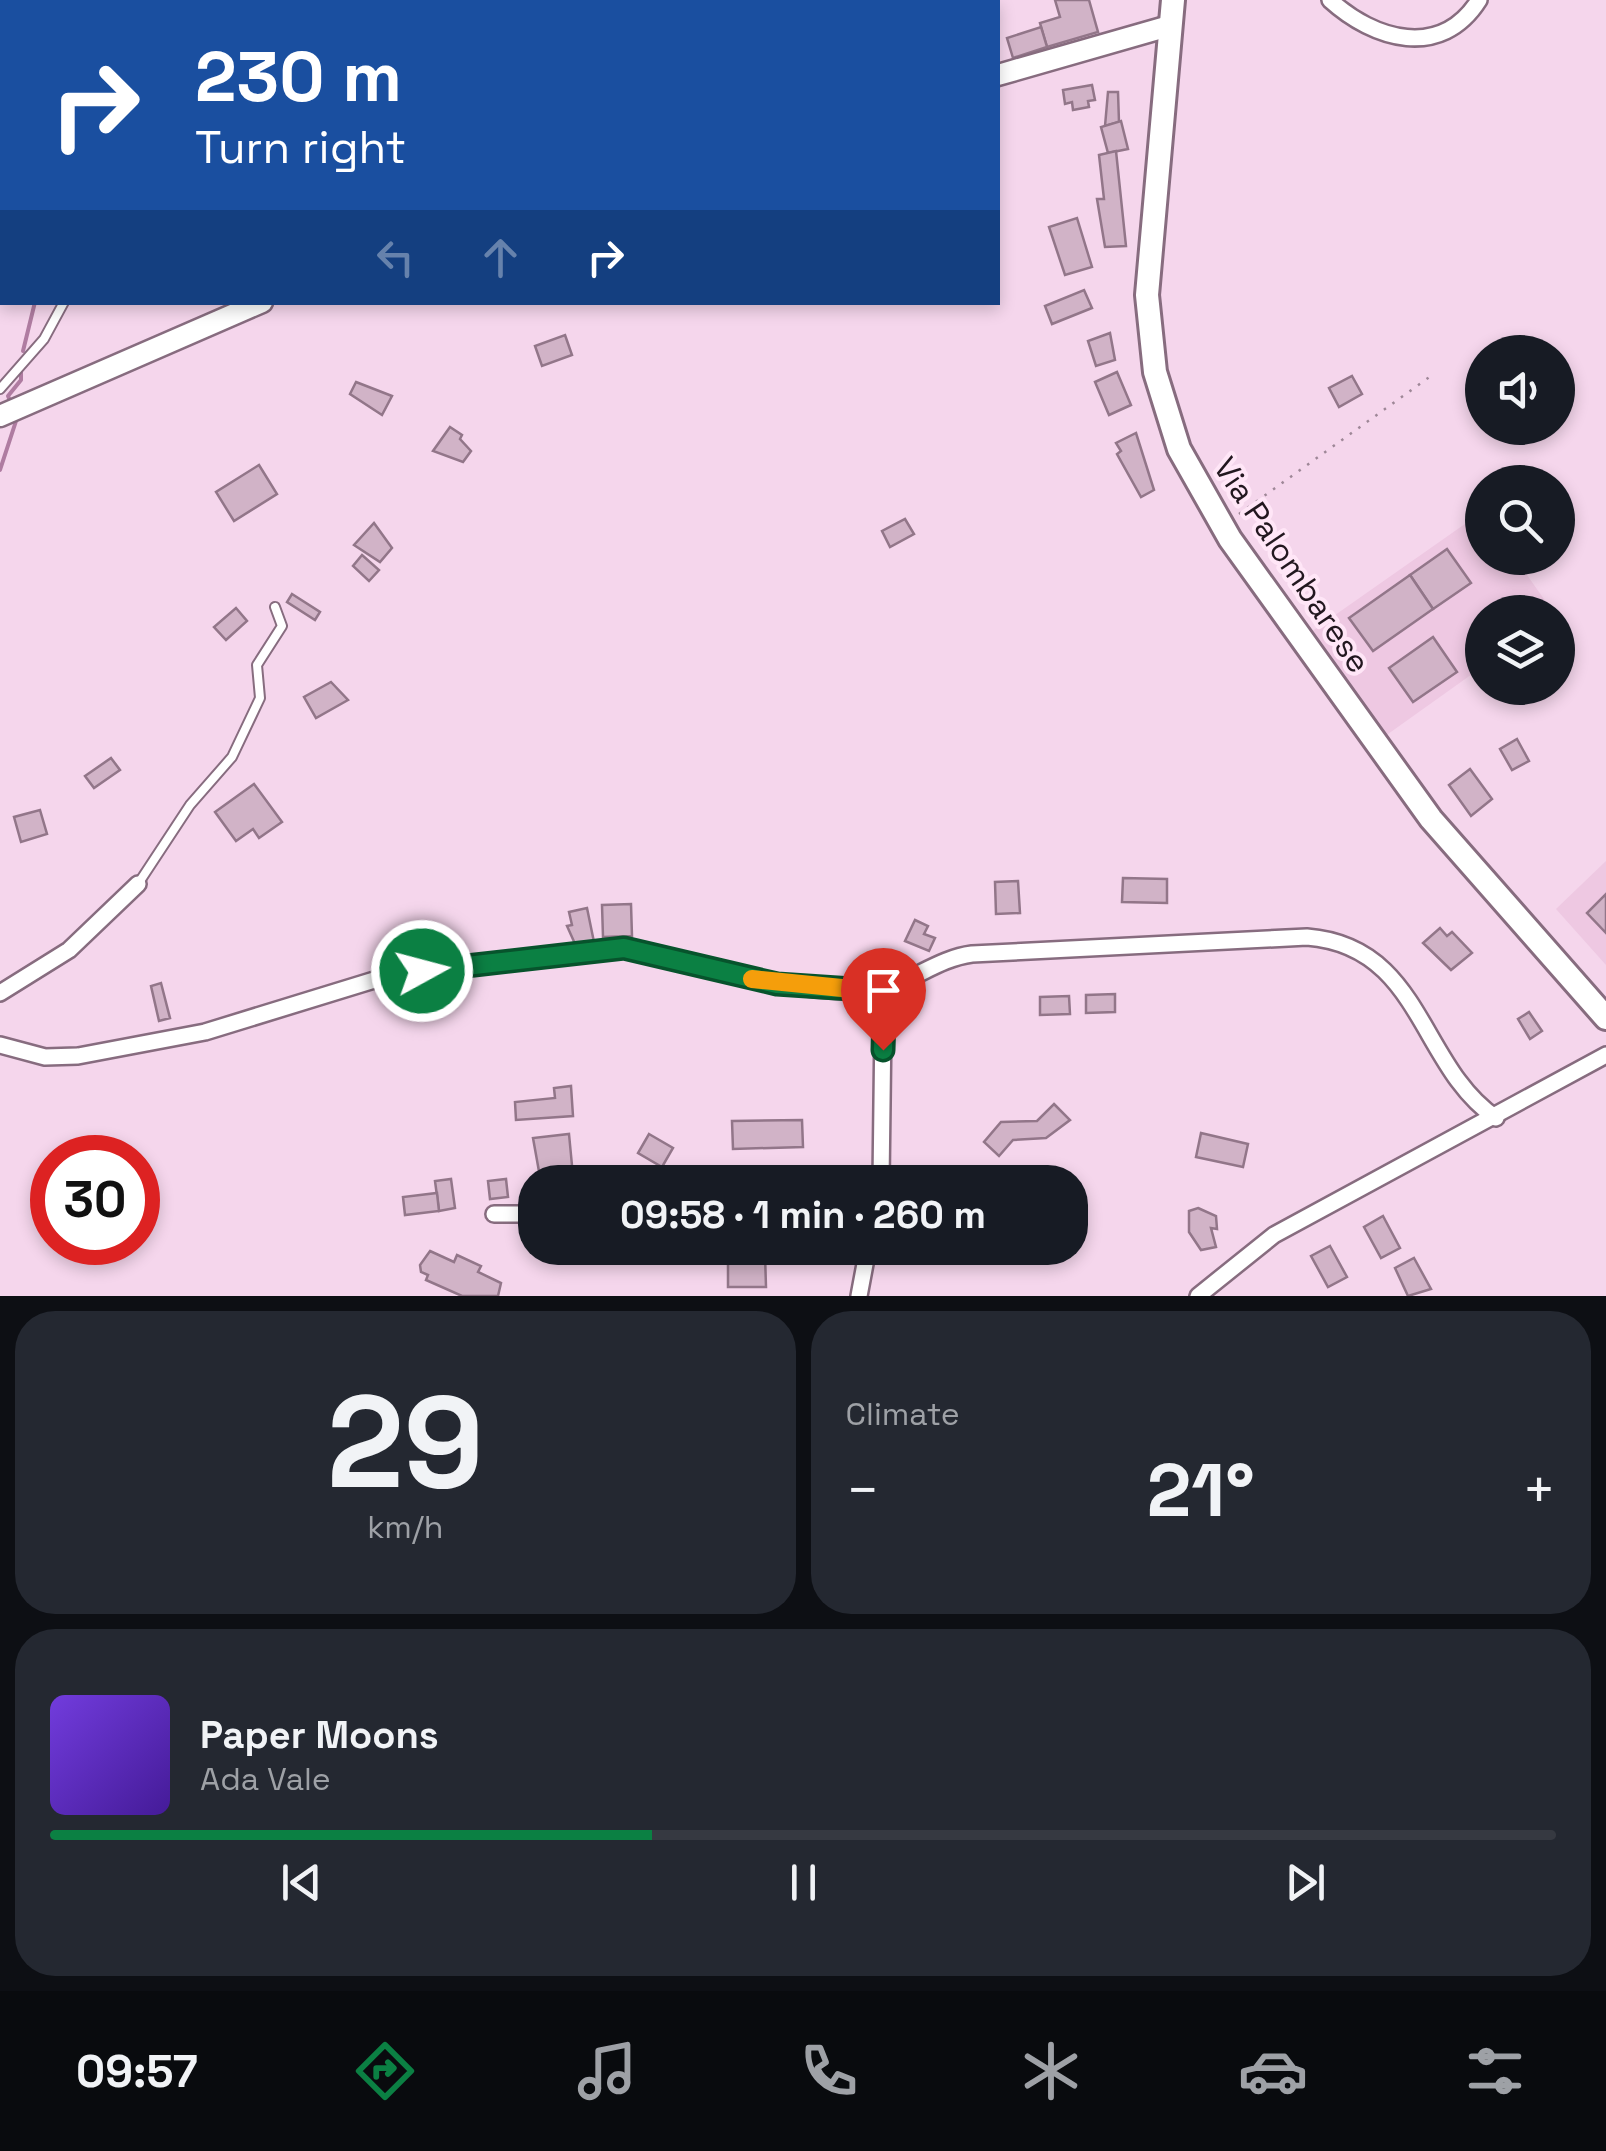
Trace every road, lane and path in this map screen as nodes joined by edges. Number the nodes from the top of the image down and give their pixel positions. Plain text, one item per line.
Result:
1 (1172, 0) edge
2 (1330, 0) edge
3 (1479, 0) edge
4 (1170, 26) junction
5 (1000, 74) edge
6 (62, 305) edge
7 (255, 305) edge
8 (1434, 373) dead end
9 (0, 389) edge
10 (0, 416) edge
11 (1222, 526) junction
12 (275, 607) dead end
13 (138, 884) joint
14 (901, 984) junction
15 (0, 993) edge
16 (1606, 1018) edge
17 (0, 1045) edge
18 (1606, 1055) edge
19 (1496, 1118) junction
20 (881, 1165) edge
21 (494, 1214) dead end
22 (518, 1214) edge
23 (865, 1265) edge
24 (860, 1296) edge
25 (1198, 1296) edge

1 - 4 main road, Via Palombarese
2 - 3 street
4 - 5 street
4 - 11 main road, Via Palombarese
6 - 9 lane
7 - 10 street
8 - 11 path
11 - 16 main road, Via Palombarese
12 - 13 lane
13 - 15 street
14 - 17 street
14 - 19 street
14 - 20 street
18 - 19 street
19 - 25 street
21 - 22 street
23 - 24 street

